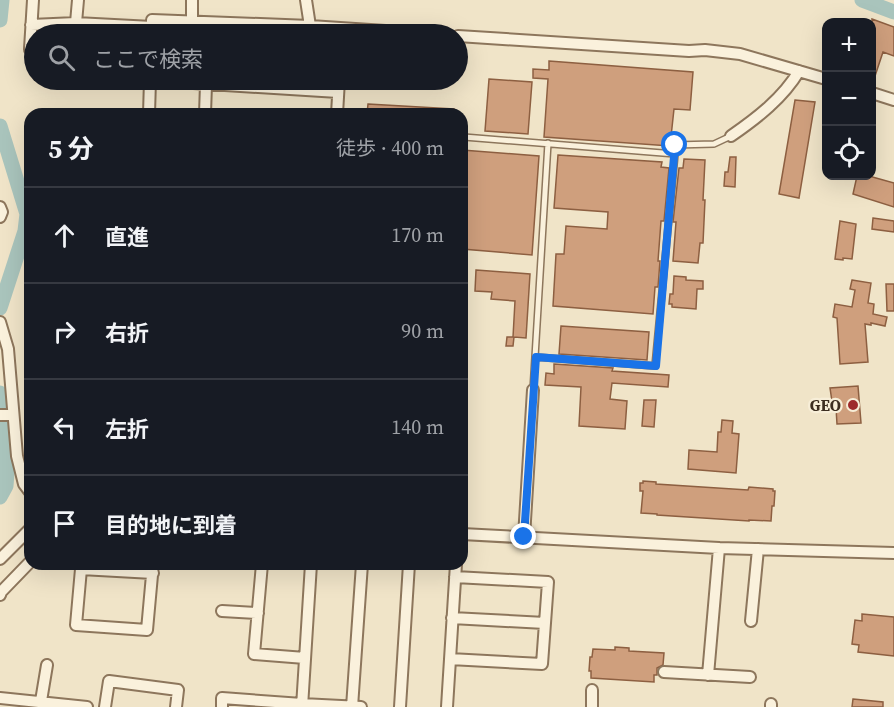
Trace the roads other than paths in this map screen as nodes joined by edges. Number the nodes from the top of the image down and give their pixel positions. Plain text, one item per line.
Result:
1 (33, 0) edge
2 (78, 0) edge
3 (192, 0) edge
4 (306, 0) edge
5 (192, 21) junction
6 (31, 24) edge
7 (76, 24) edge
8 (152, 24) edge
9 (263, 24) edge
10 (310, 24) edge
11 (468, 37) edge
12 (798, 70) junction
13 (822, 78) edge
14 (149, 90) edge
15 (206, 90) edge
16 (305, 90) edge
17 (338, 92) joint
18 (876, 94) edge
19 (894, 100) edge
20 (149, 108) edge
21 (205, 108) edge
22 (337, 108) edge
23 (468, 136) edge
24 (731, 136) joint
25 (548, 143) junction
26 (675, 154) junction
27 (0, 207) edge
28 (0, 216) edge
29 (0, 322) edge
30 (536, 357) junction
31 (533, 390) joint
32 (7, 415) edge
33 (24, 484) edge
34 (468, 534) edge
35 (24, 535) edge
36 (524, 537) junction
37 (719, 548) junction
38 (758, 549) junction
39 (894, 553) edge
40 (0, 559) edge
41 (24, 568) edge
42 (81, 570) edge
43 (153, 570) edge
44 (262, 570) edge
45 (311, 570) edge
46 (362, 570) edge
47 (409, 570) edge
48 (456, 570) edge
49 (455, 578) junction
50 (0, 595) edge
51 (222, 611) dead end
52 (258, 613) junction
53 (452, 618) junction
54 (751, 621) dead end
55 (545, 623) junction
56 (305, 658) junction
57 (450, 659) junction
58 (48, 666) dead end
59 (664, 672) dead end
60 (708, 675) junction
61 (750, 677) dead end
62 (592, 690) dead end
63 (0, 698) edge
64 (41, 701) junction
65 (17, 704) edge
66 (72, 706) edge
67 (302, 706) edge
68 (87, 707) edge
69 (105, 707) edge
70 (176, 707) edge
71 (222, 707) edge
72 (352, 707) edge
73 (361, 707) edge
74 (400, 707) edge
75 (447, 707) edge
76 (591, 707) edge

1 - 6 street
2 - 7 street
3 - 5 street
4 - 10 street
5 - 8 street
5 - 9 street
11 - 12 street
12 - 13 street
12 - 24 street
14 - 20 street
15 - 21 street
16 - 17 street
17 - 22 street
18 - 19 street
23 - 25 lane
24 - 26 lane
25 - 26 lane
25 - 30 lane
26 - 30 lane
27 - 28 street
29 - 32 street
30 - 31 lane
31 - 36 street
32 - 33 street
34 - 36 street
35 - 40 street
36 - 37 street
37 - 38 street
37 - 60 street
38 - 39 street
38 - 54 street
41 - 50 street
42 - 43 street
44 - 52 street
45 - 56 street
46 - 72 street
47 - 74 street
48 - 49 street
49 - 53 street
49 - 55 street
51 - 52 street
52 - 56 street
53 - 55 street
53 - 57 street
55 - 57 street
56 - 67 street
57 - 75 street
58 - 64 street
59 - 60 street
60 - 61 street
62 - 76 street
63 - 65 street
64 - 65 street
64 - 66 street
66 - 68 street
67 - 71 street
67 - 72 street
69 - 70 street
72 - 73 street

